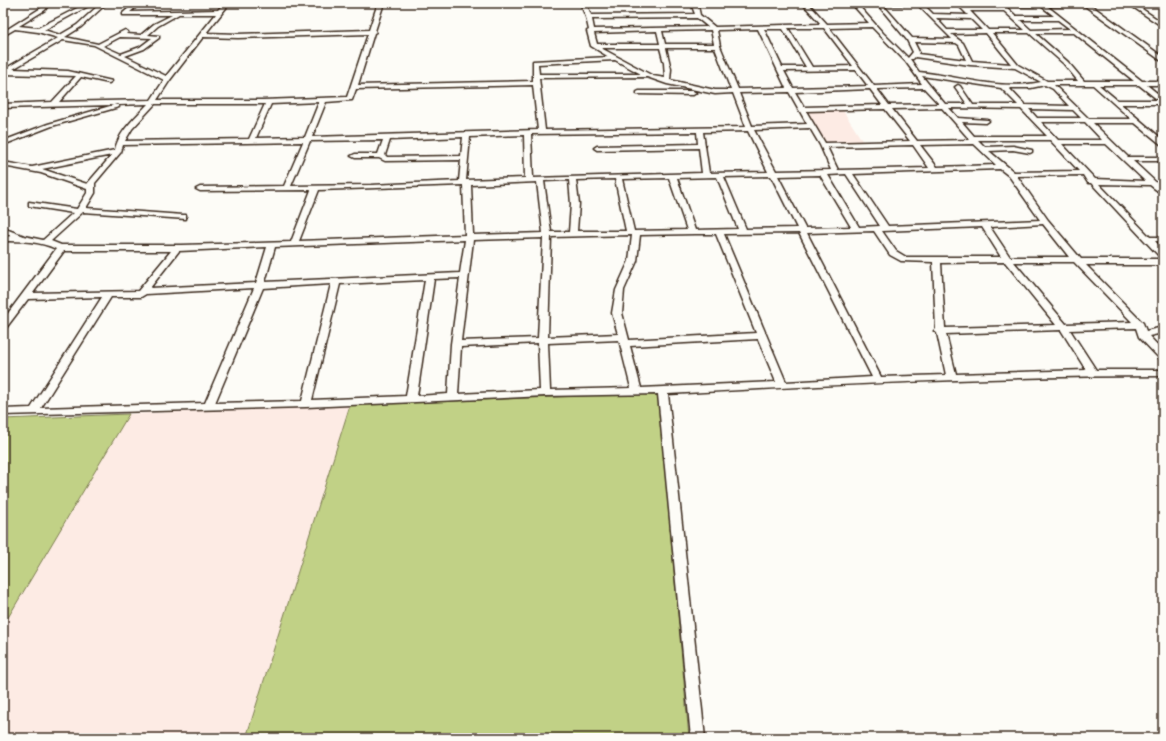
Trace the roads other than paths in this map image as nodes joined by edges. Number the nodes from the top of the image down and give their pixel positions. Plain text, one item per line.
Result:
1 (47, 3) edge
2 (92, 3) edge
3 (104, 3) edge
4 (138, 3) edge
5 (227, 3) edge
6 (381, 3) edge
7 (583, 3) edge
8 (805, 3) edge
9 (855, 3) edge
10 (879, 3) edge
11 (903, 3) edge
12 (919, 3) edge
13 (959, 3) edge
14 (1040, 3) edge
15 (1085, 3) edge
16 (1130, 3) edge
17 (695, 6) dead end
18 (1001, 6) edge
19 (966, 10) junction
20 (220, 12) junction
21 (179, 13) junction
22 (698, 16) junction
23 (931, 16) junction
24 (590, 17) junction
25 (972, 17) junction
26 (1014, 18) junction
27 (1060, 18) junction
28 (874, 25) junction
29 (1163, 25) edge
30 (784, 26) junction
31 (825, 26) junction
32 (14, 27) junction
33 (760, 27) junction
34 (714, 29) junction
35 (39, 30) junction
36 (129, 30) dead end
37 (659, 30) junction
38 (1029, 31) junction
39 (1077, 31) junction
40 (373, 32) junction
41 (590, 32) junction
42 (946, 32) junction
43 (987, 32) junction
44 (3, 34) edge
45 (202, 34) junction
46 (120, 35) junction
47 (143, 36) junction
48 (63, 37) junction
49 (910, 40) junction
50 (958, 41) junction
51 (662, 45) junction
52 (98, 46) junction
53 (594, 46) junction
54 (717, 46) junction
55 (915, 54) junction
56 (121, 56) junction
57 (614, 58) junction
58 (1163, 60) edge
59 (908, 61) junction
60 (970, 63) junction
61 (1016, 66) junction
62 (810, 68) junction
63 (858, 68) junction
64 (780, 69) junction
65 (4, 72) edge
66 (917, 74) junction
67 (80, 75) junction
68 (536, 76) junction
69 (648, 76) junction
70 (167, 79) junction
71 (109, 81) dead end
72 (667, 82) junction
73 (536, 83) junction
74 (1046, 83) junction
75 (1163, 83) edge
76 (1083, 84) junction
77 (1143, 84) junction
78 (1096, 85) junction
79 (926, 86) junction
80 (1003, 86) junction
81 (355, 87) junction
82 (872, 87) junction
83 (958, 87) dead end
84 (790, 89) junction
85 (734, 91) junction
86 (715, 92) junction
87 (638, 93) dead end
88 (323, 100) junction
89 (1163, 101) edge
90 (129, 102) junction
91 (153, 102) junction
92 (269, 102) junction
93 (1117, 102) junction
94 (54, 104) junction
95 (3, 106) edge
96 (944, 106) junction
97 (971, 106) junction
98 (1022, 106) junction
99 (887, 107) junction
100 (1075, 108) junction
101 (803, 109) junction
102 (956, 120) junction
103 (1036, 120) junction
104 (986, 121) dead end
105 (1087, 121) junction
106 (1137, 121) junction
107 (812, 126) junction
108 (750, 128) junction
109 (700, 131) junction
110 (527, 132) junction
111 (542, 132) junction
112 (467, 135) junction
113 (1155, 136) junction
114 (1163, 136) edge
115 (387, 138) junction
116 (308, 139) junction
117 (252, 140) junction
118 (974, 140) junction
119 (1053, 140) junction
120 (1108, 142) junction
121 (3, 143) edge
122 (916, 144) junction
123 (1163, 144) edge
124 (823, 145) junction
125 (702, 146) junction
126 (120, 147) junction
127 (597, 148) dead end
128 (984, 149) junction
129 (1030, 151) dead end
130 (355, 156) dead end
131 (381, 156) junction
132 (464, 158) junction
133 (1127, 159) junction
134 (1163, 159) edge
135 (3, 164) edge
136 (20, 167) junction
137 (1002, 167) junction
138 (31, 168) junction
139 (3, 170) edge
140 (935, 170) junction
141 (835, 172) junction
142 (848, 172) junction
143 (773, 173) junction
144 (823, 173) junction
145 (1084, 173) junction
146 (719, 174) junction
147 (1012, 174) junction
148 (672, 175) junction
149 (706, 175) junction
150 (618, 176) junction
151 (572, 178) junction
152 (529, 179) junction
153 (540, 179) junction
154 (1091, 181) junction
155 (1150, 182) junction
156 (465, 183) junction
157 (90, 187) junction
158 (287, 187) junction
159 (316, 187) junction
160 (200, 189) dead end
161 (1163, 193) edge
162 (32, 204) dead end
163 (80, 211) junction
164 (183, 217) dead end
165 (1045, 222) junction
166 (984, 224) junction
167 (856, 228) junction
168 (885, 228) junction
169 (876, 229) junction
170 (803, 230) junction
171 (719, 232) junction
172 (743, 232) junction
173 (634, 233) junction
174 (692, 233) junction
175 (573, 234) junction
176 (547, 235) junction
177 (3, 237) edge
178 (469, 238) junction
179 (1148, 239) junction
180 (1163, 239) edge
181 (46, 243) junction
182 (294, 244) junction
183 (272, 245) junction
184 (60, 248) junction
185 (177, 248) junction
186 (1163, 255) edge
187 (1007, 259) junction
188 (937, 260) junction
189 (1078, 260) junction
190 (1163, 262) edge
191 (465, 275) junction
192 (430, 276) junction
193 (336, 282) junction
194 (259, 286) junction
195 (143, 291) junction
196 (108, 295) junction
197 (25, 296) junction
198 (1140, 325) junction
199 (3, 326) edge
200 (1064, 328) junction
201 (1163, 330) edge
202 (939, 331) junction
203 (1142, 335) junction
204 (762, 336) junction
205 (543, 340) junction
206 (624, 340) junction
207 (456, 344) junction
208 (1163, 357) edge
209 (1093, 373) junction
210 (1163, 373) edge
211 (952, 378) junction
212 (878, 380) junction
213 (782, 386) junction
214 (637, 391) junction
215 (662, 391) junction
216 (545, 393) junction
217 (453, 397) junction
218 (411, 399) junction
219 (306, 404) junction
220 (209, 406) junction
221 (34, 411) junction
222 (3, 412) edge
223 (698, 738) edge

1 - 32 street
2 - 35 street
3 - 48 street
4 - 21 street
5 - 20 street
6 - 40 street
7 - 24 street
8 - 31 street
9 - 10 street
9 - 28 street
10 - 11 street
10 - 49 street
12 - 23 street
13 - 19 street
14 - 15 street
14 - 18 street
14 - 27 street
15 - 58 street
16 - 29 street
17 - 22 street
18 - 19 street
18 - 26 street
19 - 25 street
20 - 21 street
20 - 45 street
21 - 47 street
22 - 24 street
22 - 34 street
23 - 25 street
23 - 42 street
24 - 41 street
25 - 43 street
26 - 27 street
26 - 38 street
27 - 39 street
28 - 31 street
28 - 59 street
30 - 31 street
30 - 33 street
30 - 62 street
31 - 63 street
32 - 35 street
32 - 44 street
33 - 34 street
33 - 64 street
34 - 37 street
34 - 54 street
35 - 48 street
36 - 46 street
37 - 41 street
37 - 51 street
38 - 39 street
38 - 43 street
38 - 76 street
39 - 77 street
40 - 45 street
40 - 81 street
41 - 53 street
42 - 43 street
42 - 50 street
43 - 61 street
45 - 70 street
46 - 47 street
46 - 52 street
47 - 56 street
48 - 52 street
48 - 65 street
49 - 50 street
49 - 55 street
50 - 60 street
51 - 53 street
51 - 54 street
51 - 72 street
52 - 56 street
53 - 57 street
54 - 85 street
55 - 59 street
55 - 60 street
56 - 70 street
57 - 68 street
57 - 69 street
59 - 66 street
60 - 61 street
61 - 74 street
62 - 63 street
62 - 64 street
63 - 82 street
64 - 84 street
65 - 67 street
66 - 79 street
66 - 80 street
67 - 71 street
67 - 94 street
68 - 69 street
68 - 73 street
69 - 72 street
70 - 91 street
72 - 86 street
73 - 81 street
73 - 111 street
74 - 76 street
74 - 80 street
74 - 100 street
75 - 77 street
76 - 78 street
77 - 78 street
77 - 89 street
78 - 93 street
79 - 82 street
79 - 96 street
80 - 98 street
81 - 88 street
82 - 84 street
82 - 99 street
83 - 97 street
84 - 85 street
84 - 101 street
85 - 86 street
85 - 108 street
86 - 87 street
88 - 92 street
88 - 116 street
89 - 93 street
90 - 91 street
90 - 94 street
90 - 121 street
91 - 92 street
91 - 126 street
92 - 117 street
93 - 106 street
94 - 95 street
96 - 97 street
96 - 99 street
96 - 102 street
97 - 98 street
98 - 100 street
98 - 103 street
99 - 101 street
99 - 122 street
100 - 105 street
101 - 107 street
102 - 104 street
102 - 118 street
103 - 105 street
103 - 119 street
105 - 106 street
105 - 120 street
106 - 113 street
107 - 108 street
107 - 124 street
108 - 109 street
108 - 143 street
109 - 111 street
109 - 125 street
110 - 111 street
110 - 112 street
110 - 152 street
112 - 115 street
112 - 132 street
113 - 114 street
113 - 123 street
115 - 116 street
115 - 131 street
116 - 117 street
116 - 158 street
117 - 126 street
118 - 119 street
118 - 122 street
118 - 128 street
119 - 120 street
119 - 145 street
120 - 133 street
122 - 124 street
122 - 140 street
124 - 141 street
125 - 127 street
125 - 149 street
126 - 138 street
126 - 157 street
128 - 129 street
128 - 137 street
130 - 131 street
131 - 132 street
132 - 156 street
133 - 134 street
133 - 155 street
135 - 136 street
136 - 138 street
136 - 139 street
137 - 140 street
137 - 147 street
138 - 157 street
140 - 142 street
141 - 142 street
141 - 144 street
142 - 168 street
143 - 144 street
143 - 146 street
143 - 170 street
144 - 167 street
145 - 147 street
145 - 154 street
146 - 149 street
146 - 172 street
147 - 165 street
148 - 149 street
148 - 150 street
148 - 174 street
150 - 151 street
150 - 173 street
151 - 153 street
151 - 175 street
152 - 153 street
152 - 156 street
153 - 176 street
154 - 155 street
154 - 179 street
155 - 161 street
156 - 159 street
156 - 178 street
157 - 163 street
158 - 159 street
158 - 160 street
159 - 182 street
162 - 163 street
163 - 164 street
163 - 181 street
165 - 166 street
165 - 189 street
166 - 168 street
166 - 187 street
167 - 169 street
167 - 170 street
168 - 169 street
169 - 188 street
170 - 172 street
170 - 212 street
171 - 172 street
171 - 174 street
171 - 204 street
173 - 174 street
173 - 175 street
173 - 206 street
175 - 176 street
176 - 178 street
176 - 205 street
177 - 181 street
178 - 182 street
178 - 191 street
179 - 180 street
179 - 186 street
181 - 184 street
182 - 183 street
183 - 185 street
183 - 194 street
184 - 185 street
184 - 197 street
185 - 195 street
187 - 188 street
187 - 189 street
187 - 200 street
188 - 202 street
189 - 190 street
189 - 198 street
191 - 192 street
191 - 207 street
192 - 193 street
192 - 218 street
193 - 194 street
193 - 219 street
194 - 195 street
194 - 220 street
195 - 196 street
196 - 197 street
196 - 221 street
197 - 199 street
198 - 200 street
198 - 203 street
200 - 202 street
200 - 209 street
201 - 203 street
202 - 211 street
203 - 208 street
204 - 206 street
204 - 213 street
205 - 206 street
205 - 207 street
205 - 216 street
206 - 214 street
207 - 217 street
209 - 210 street
209 - 211 street
211 - 212 street
212 - 213 street
213 - 215 street
214 - 215 street
214 - 216 street
215 - 223 street
216 - 217 street
217 - 218 street
218 - 219 street
219 - 220 street
220 - 221 street
221 - 222 street

